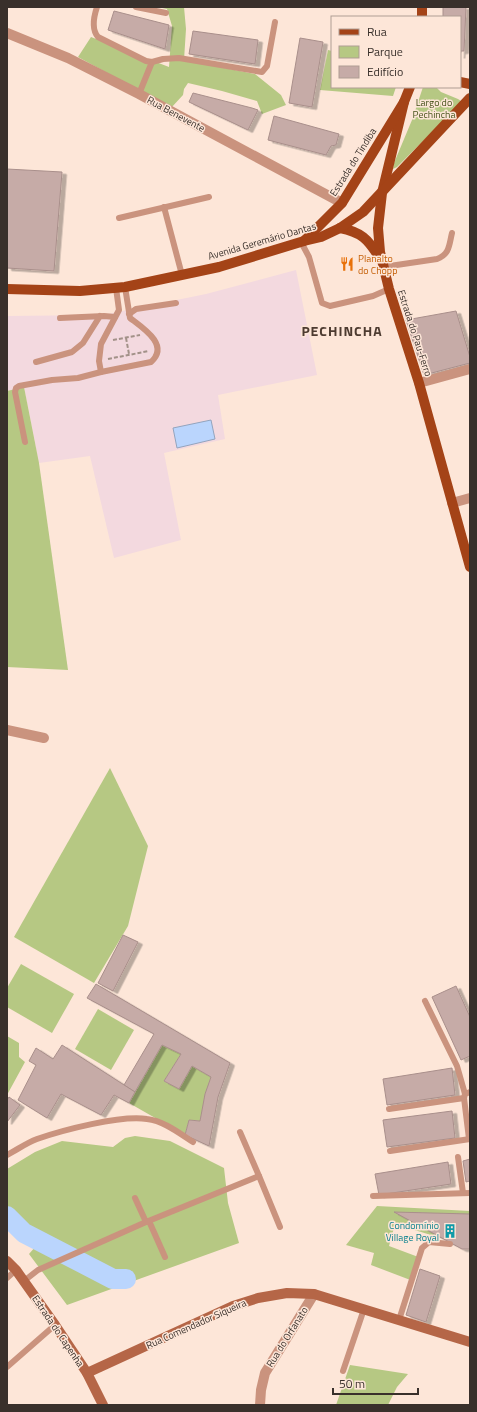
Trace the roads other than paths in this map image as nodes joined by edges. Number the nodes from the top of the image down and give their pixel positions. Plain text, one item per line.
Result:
1 (97, 7) edge
2 (136, 7) edge
3 (166, 12) dead end
4 (275, 22) dead end
5 (7, 34) edge
6 (152, 62) junction
7 (410, 88) edge
8 (139, 94) junction
9 (470, 98) edge
10 (404, 102) junction
11 (382, 193) junction
12 (209, 197) dead end
13 (342, 203) junction
14 (164, 207) junction
15 (118, 218) dead end
16 (340, 228) junction
17 (452, 233) dead end
18 (302, 241) junction
19 (383, 265) junction
20 (182, 275) junction
21 (120, 288) junction
22 (7, 289) edge
23 (389, 289) junction
24 (176, 303) dead end
25 (119, 310) junction
26 (128, 311) junction
27 (100, 316) junction
28 (115, 317) junction
29 (60, 318) dead end
30 (36, 362) dead end
31 (470, 369) edge
32 (101, 372) junction
33 (419, 383) junction
34 (25, 442) dead end
35 (470, 498) edge
36 (452, 503) junction
37 (470, 567) edge
38 (7, 730) edge
39 (44, 738) dead end
40 (426, 1001) dead end
41 (466, 1095) edge
42 (389, 1109) dead end
43 (240, 1132) dead end
44 (470, 1139) edge
45 (193, 1142) dead end
46 (390, 1151) dead end
47 (7, 1155) edge
48 (458, 1157) dead end
49 (259, 1176) junction
50 (467, 1193) edge
51 (373, 1196) dead end
52 (135, 1198) dead end
53 (148, 1221) junction
54 (280, 1227) dead end
55 (450, 1244) dead end
56 (165, 1256) dead end
57 (7, 1261) edge
58 (16, 1270) junction
59 (7, 1278) edge
60 (24, 1281) junction
61 (314, 1294) junction
62 (364, 1309) junction
63 (399, 1320) junction
64 (55, 1325) junction
65 (470, 1342) edge
66 (7, 1367) edge
67 (343, 1371) dead end
68 (87, 1373) junction
69 (103, 1405) edge
70 (260, 1405) edge

1 - 6 lane
2 - 3 lane
4 - 6 lane
5 - 8 street, Rua Benevente
6 - 8 lane
7 - 10 main road, Estrada do Tindiba
8 - 13 street, Rua Benevente
9 - 11 main road, Avenida Geremário Dantas
10 - 11 main road, Estrada do Pau-Ferro
10 - 13 main road, Estrada do Tindiba
11 - 16 main road, Avenida Geremário Dantas
11 - 19 main road, Estrada do Pau-Ferro
12 - 14 lane
13 - 18 main road, Estrada do Tindiba
14 - 15 lane
14 - 20 lane
16 - 18 main road, Avenida Geremário Dantas
16 - 19 main road
17 - 19 lane
18 - 20 main road, Avenida Geremário Dantas
18 - 23 lane
19 - 23 main road, Estrada do Pau-Ferro
20 - 21 main road, Avenida Geremário Dantas
21 - 22 main road, Avenida Geremário Dantas
21 - 25 lane
21 - 26 lane
23 - 33 main road, Estrada do Pau-Ferro
24 - 26 lane
25 - 26 lane
25 - 28 lane
26 - 32 lane
27 - 28 lane
27 - 29 lane
27 - 30 lane
28 - 32 lane
31 - 33 street
32 - 34 lane
33 - 36 main road, Estrada do Pau-Ferro
35 - 36 street
36 - 37 main road, Estrada do Pau-Ferro
38 - 39 street
40 - 41 lane
41 - 42 lane
41 - 44 lane
43 - 49 lane
44 - 46 lane
45 - 47 lane
48 - 50 lane
49 - 53 lane
49 - 54 lane
50 - 51 lane
52 - 53 lane
53 - 56 lane
53 - 60 lane
55 - 63 lane
57 - 58 street, Estrada do Capenha
58 - 59 lane
58 - 60 street, Estrada do Capenha
60 - 64 street, Estrada do Capenha
61 - 62 street, Rua Comendador Siqueira
61 - 68 street, Rua Comendador Siqueira
61 - 70 street, Rua do Orfanato
62 - 63 street, Rua Comendador Siqueira
62 - 67 lane
63 - 65 street, Rua Comendador Siqueira
64 - 66 lane
64 - 68 street, Estrada do Capenha
68 - 69 street, Estrada do Capenha

